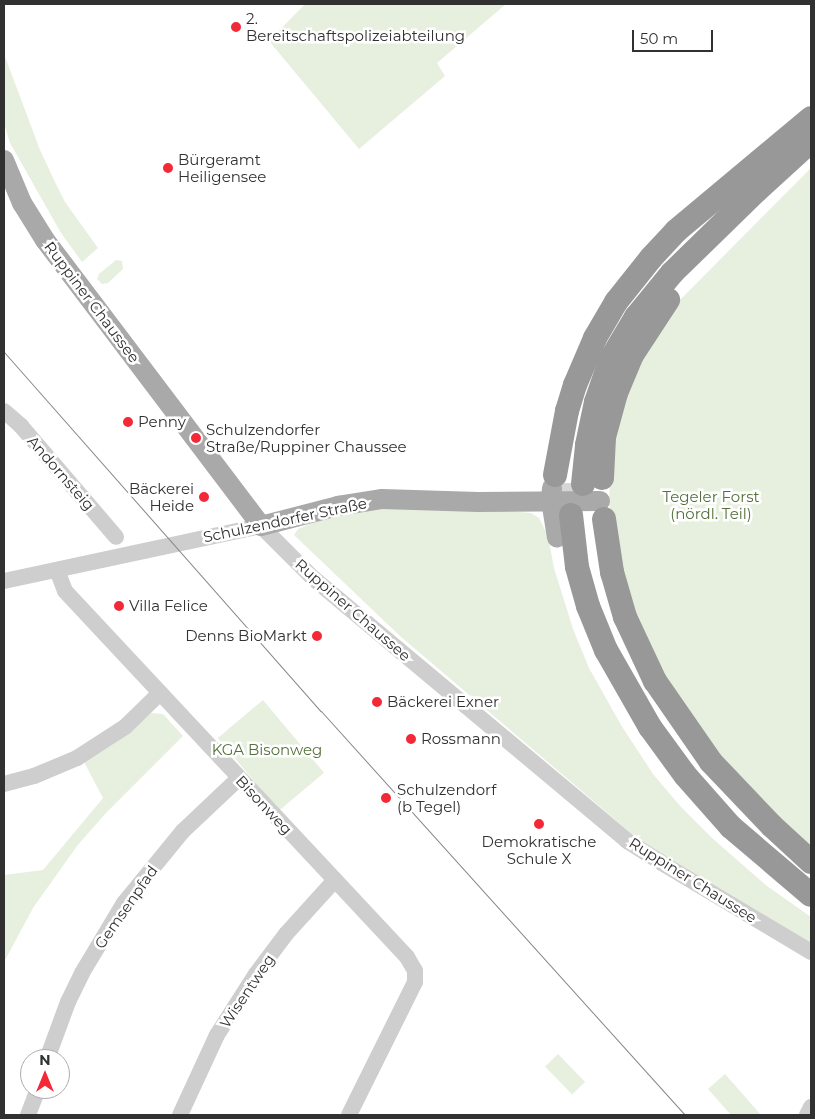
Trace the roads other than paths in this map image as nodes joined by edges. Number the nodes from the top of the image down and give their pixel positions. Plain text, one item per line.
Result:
1 (811, 118) edge
2 (811, 124) edge
3 (811, 141) edge
4 (811, 152) edge
5 (4, 160) edge
6 (4, 411) edge
7 (579, 497) junction
8 (261, 526) junction
9 (116, 537) dead end
10 (557, 538) joint
11 (56, 570) junction
12 (4, 582) edge
13 (160, 693) junction
14 (239, 778) junction
15 (4, 784) edge
16 (811, 862) edge
17 (811, 879) edge
18 (335, 880) junction
19 (811, 895) edge
20 (811, 904) edge
21 (811, 952) edge
22 (51, 1049) edge
23 (34, 1099) edge
24 (811, 1107) edge
25 (28, 1115) edge
26 (180, 1115) edge
27 (349, 1115) edge
28 (807, 1115) edge

1 - 7 highway
2 - 7 highway
3 - 7 highway
4 - 7 highway
5 - 8 main road, Ruppiner Chaussee
6 - 9 street, Andornsteig
7 - 8 main road, Schulzendorfer Straße
7 - 10 main road
7 - 16 highway
7 - 17 highway
7 - 19 highway
8 - 11 street, Schulzendorfer Straße
8 - 21 street, Ruppiner Chaussee
10 - 20 highway
11 - 12 street, Schulzendorfer Straße
11 - 13 street, Bisonweg
13 - 14 street, Bisonweg
13 - 15 street
14 - 18 street, Bisonweg
14 - 22 street, Gemsenpfad
18 - 26 street, Wisentweg
18 - 27 street, Bisonweg
23 - 25 street
24 - 28 street

